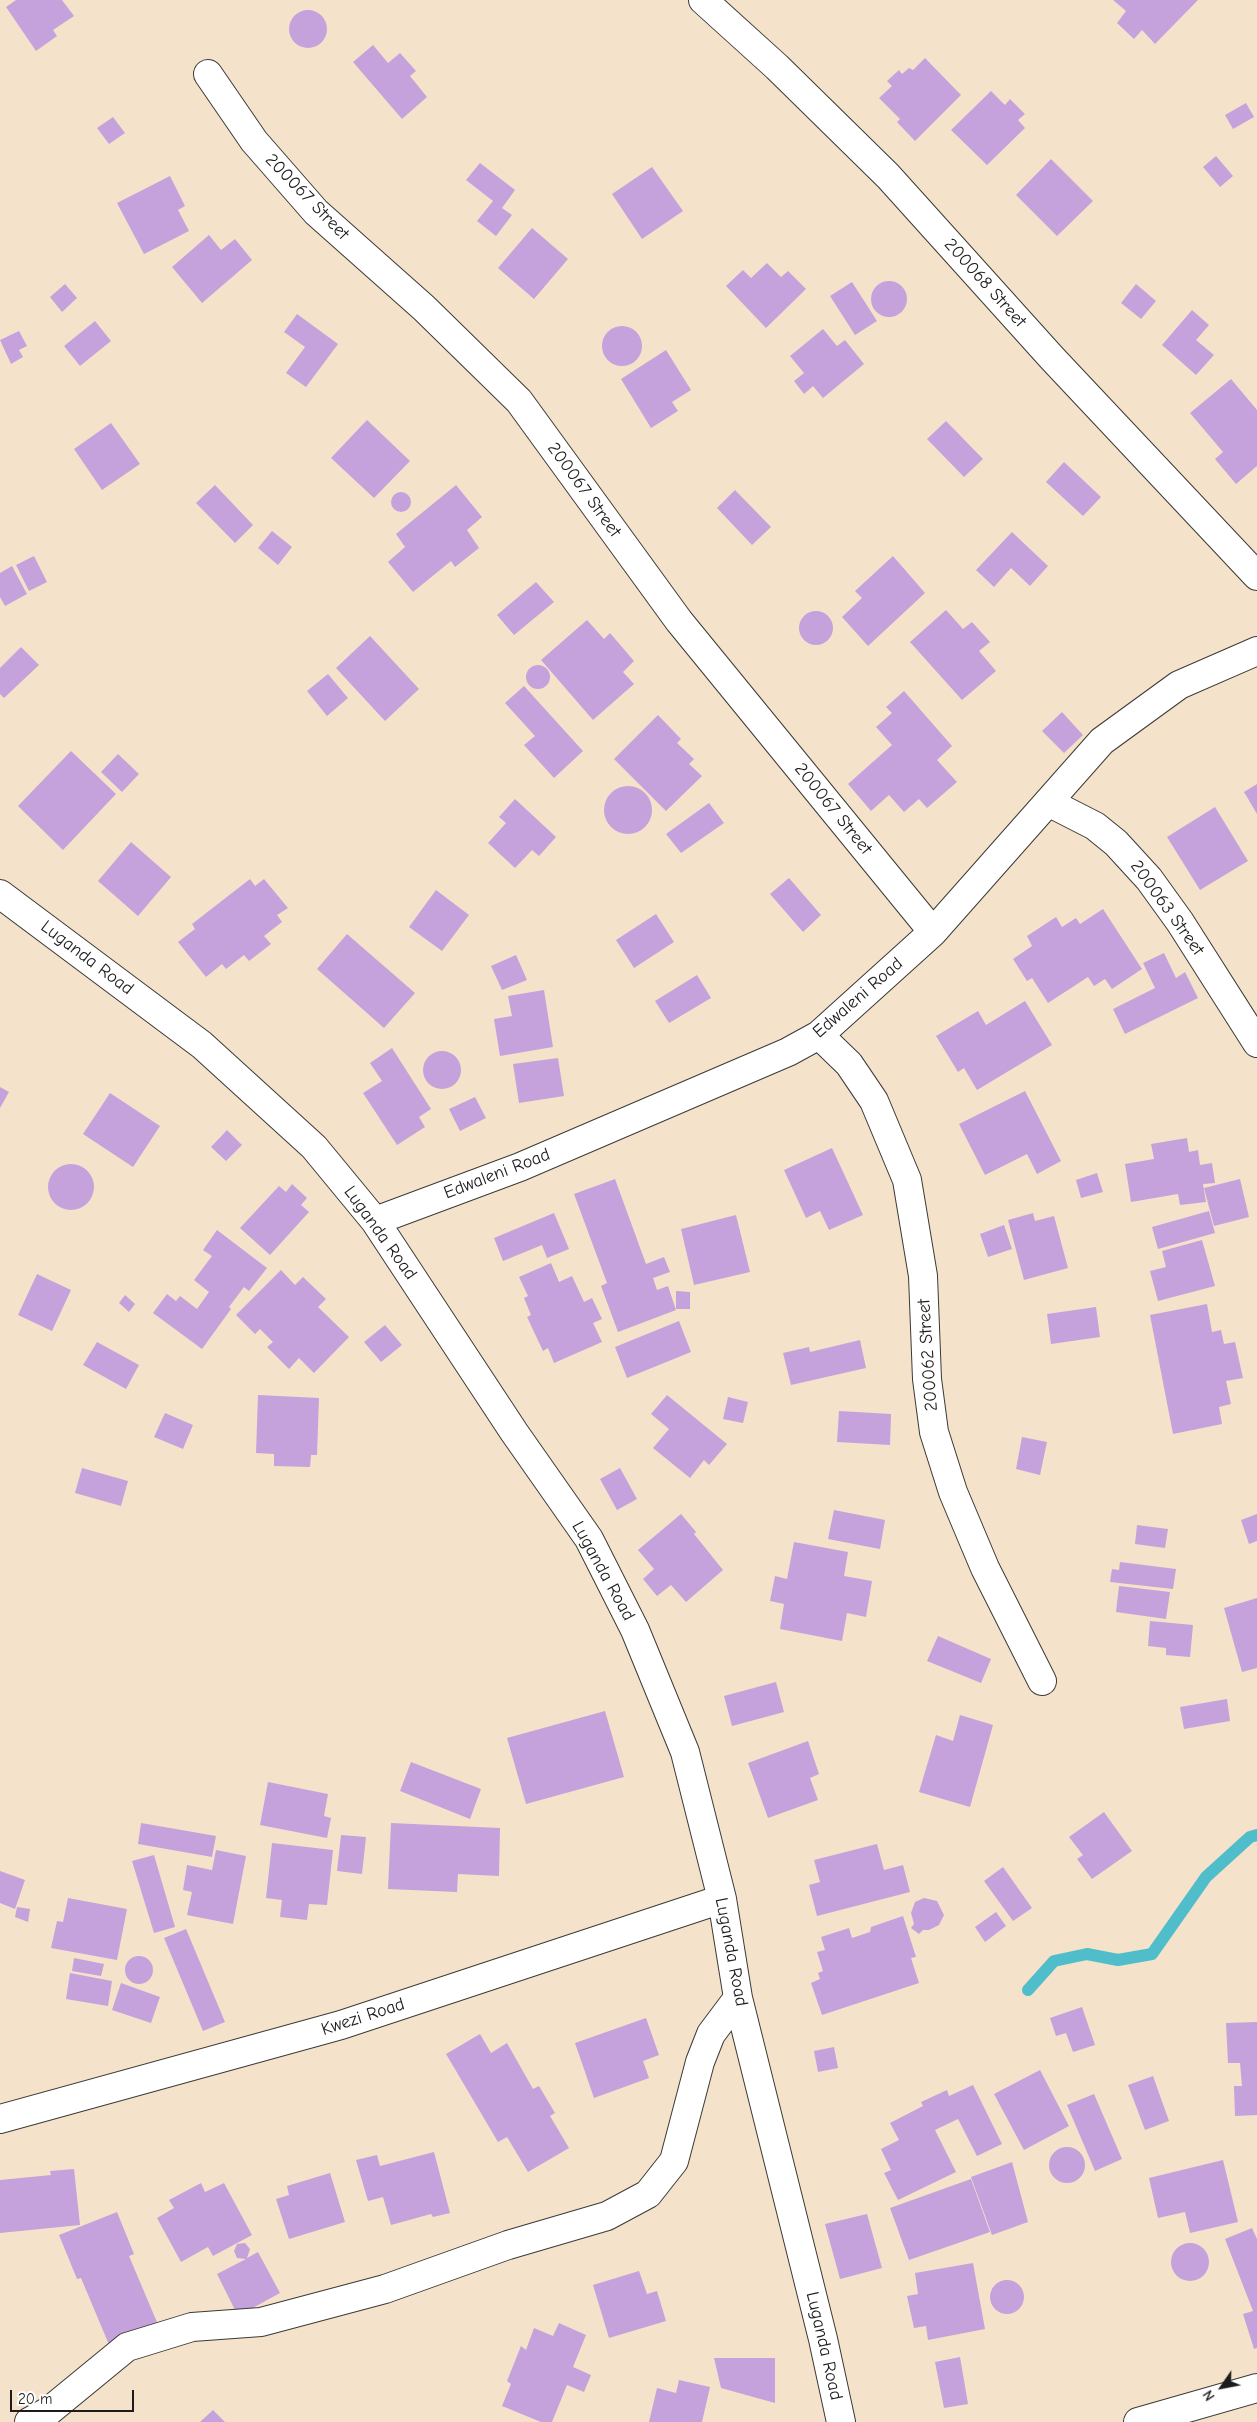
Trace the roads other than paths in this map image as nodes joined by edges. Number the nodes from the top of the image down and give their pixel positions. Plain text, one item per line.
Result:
1 (703, 0) edge
2 (208, 74) dead end
3 (1257, 576) edge
4 (1257, 651) edge
5 (1048, 802) junction
6 (0, 894) edge
7 (933, 932) junction
8 (819, 1035) junction
9 (1257, 1043) edge
10 (375, 1221) junction
11 (1042, 1681) dead end
12 (722, 1899) junction
13 (738, 1998) junction
14 (0, 2119) edge
15 (1257, 2388) edge
16 (29, 2422) edge
17 (841, 2422) edge
18 (1138, 2422) edge

1 - 3 street, 200068 Street
2 - 7 street, 200067 Street
4 - 5 street, Edwaleni Road
5 - 7 street, Edwaleni Road
5 - 9 street, 200063 Street
6 - 10 street, Luganda Road
7 - 8 street, Edwaleni Road
8 - 10 street, Edwaleni Road
8 - 11 street, 200062 Street
10 - 12 street, Luganda Road
12 - 13 street, Luganda Road
12 - 14 street, Kwezi Road
13 - 16 street
13 - 17 street, Luganda Road
15 - 18 street

